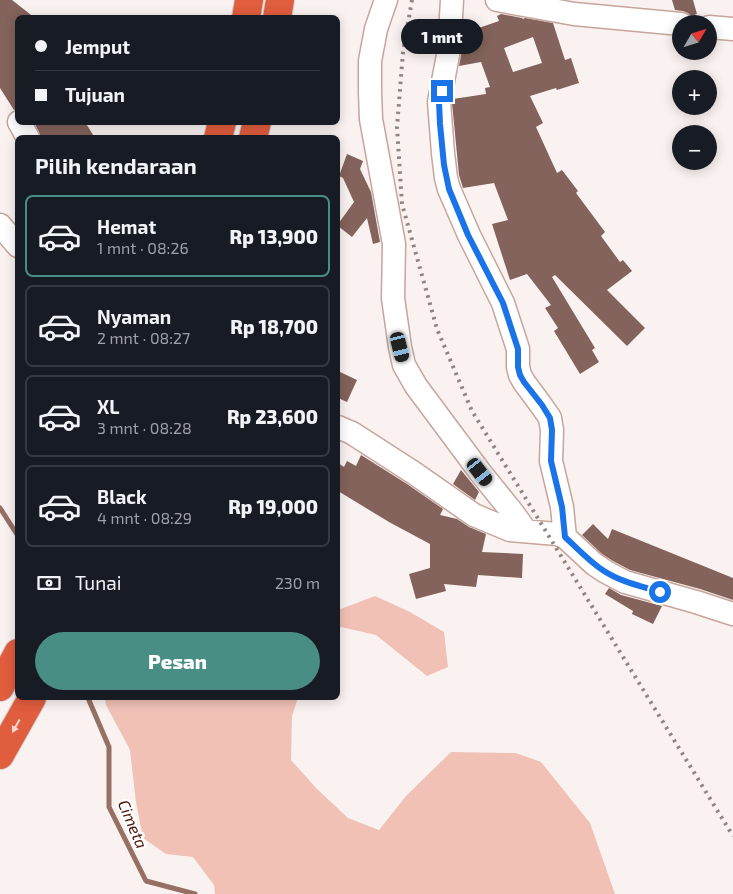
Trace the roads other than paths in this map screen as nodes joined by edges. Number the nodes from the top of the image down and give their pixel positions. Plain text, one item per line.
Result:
1 (249, 0) edge
2 (280, 0) edge
3 (386, 0) edge
4 (452, 0) edge
5 (498, 0) edge
6 (246, 15) edge
7 (278, 15) edge
8 (672, 23) edge
9 (718, 28) edge
10 (733, 29) edge
11 (0, 225) edge
12 (15, 242) edge
13 (340, 428) edge
14 (526, 532) junction
15 (565, 537) junction
16 (733, 614) edge
17 (15, 659) edge
18 (0, 687) edge
19 (31, 700) edge
20 (0, 755) edge

1 - 6 highway
2 - 7 highway
3 - 14 street
4 - 15 street
5 - 8 street
9 - 10 street
11 - 12 street
13 - 14 street
14 - 15 street
15 - 16 street
17 - 18 highway
19 -> 20 highway

